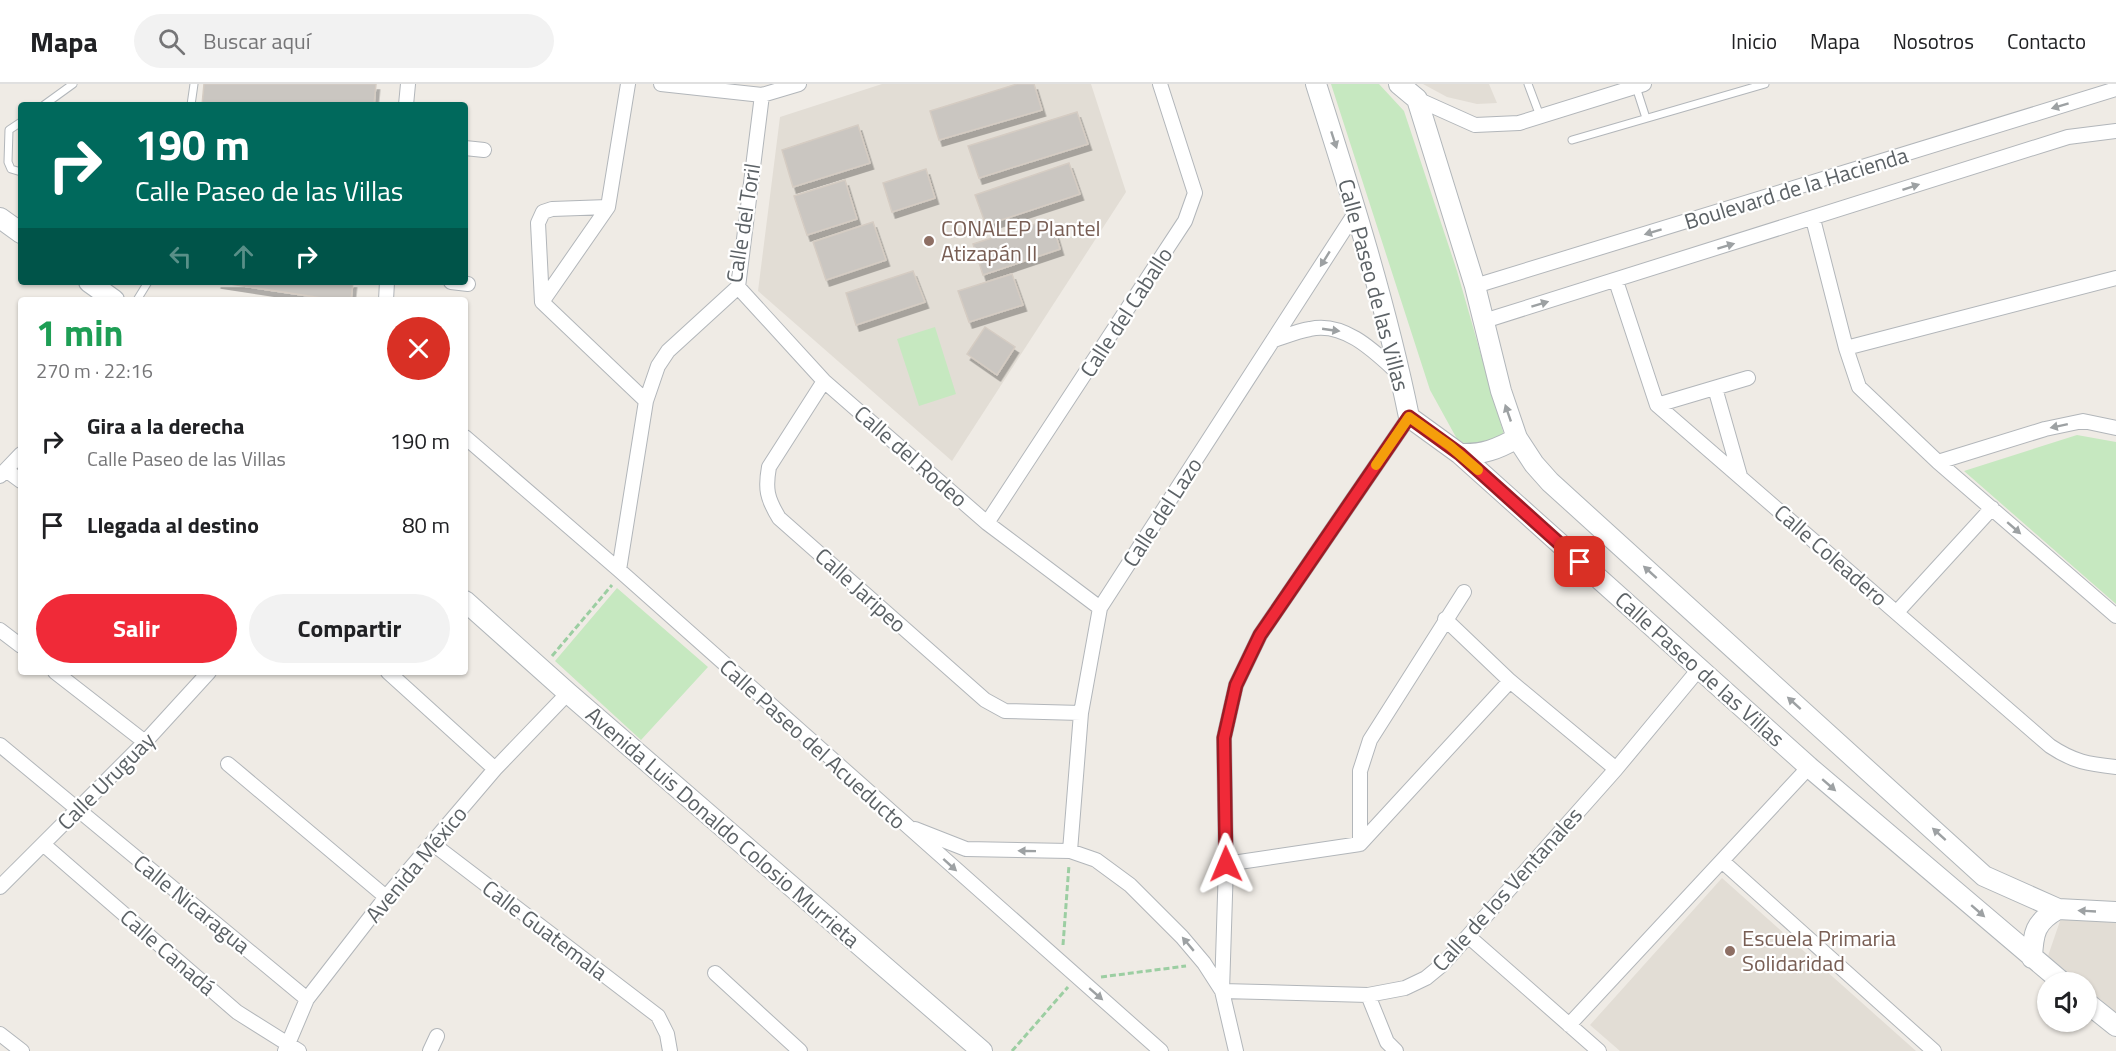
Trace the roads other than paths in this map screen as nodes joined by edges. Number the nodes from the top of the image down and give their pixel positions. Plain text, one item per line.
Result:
1 (73, 84) edge
2 (194, 84) edge
3 (408, 84) edge
4 (628, 84) edge
5 (661, 84) edge
6 (799, 84) edge
7 (1160, 84) edge
8 (1316, 84) edge
9 (1399, 84) edge
10 (1528, 84) edge
11 (1765, 84) edge
12 (1640, 85) edge
13 (2116, 90) edge
14 (762, 95) junction
15 (1417, 99) junction
16 (48, 102) edge
17 (191, 102) edge
18 (406, 102) edge
19 (1540, 116) junction
20 (1646, 118) junction
21 (18, 124) edge
22 (2116, 131) edge
23 (1572, 140) dead end
24 (468, 148) edge
25 (484, 150) dead end
26 (18, 171) edge
27 (608, 207) junction
28 (1357, 210) junction
29 (0, 218) edge
30 (1814, 226) junction
31 (18, 231) edge
32 (2116, 278) edge
33 (1616, 280) junction
34 (93, 285) edge
35 (1475, 286) junction
36 (738, 287) junction
37 (110, 297) edge
38 (542, 302) junction
39 (1484, 321) junction
40 (1274, 340) junction
41 (1846, 348) junction
42 (1400, 375) junction
43 (1748, 378) dead end
44 (824, 381) junction
45 (1715, 388) junction
46 (646, 401) junction
47 (1657, 405) junction
48 (1409, 417) junction
49 (2116, 428) edge
50 (1517, 438) junction
51 (468, 440) edge
52 (1460, 454) junction
53 (18, 457) edge
54 (1938, 462) junction
55 (3, 473) edge
56 (1740, 476) junction
57 (18, 480) edge
58 (1992, 508) junction
59 (987, 523) junction
60 (619, 570) junction
61 (1464, 592) dead end
62 (468, 604) edge
63 (1100, 608) junction
64 (1897, 612) junction
65 (2116, 616) edge
66 (1445, 619) junction
67 (0, 630) edge
68 (18, 644) edge
69 (1699, 669) junction
70 (59, 675) edge
71 (206, 675) edge
72 (391, 675) edge
73 (1510, 681) junction
74 (568, 693) junction
75 (1081, 713) junction
76 (146, 742) junction
77 (0, 744) edge
78 (228, 764) dead end
79 (2116, 766) edge
80 (1809, 767) junction
81 (495, 769) junction
82 (1616, 769) junction
83 (77, 810) junction
84 (906, 826) junction
85 (43, 844) junction
86 (433, 844) junction
87 (1360, 844) junction
88 (1070, 851) junction
89 (1722, 861) junction
90 (1226, 864) junction
91 (0, 887) edge
92 (386, 897) junction
93 (2058, 909) junction
94 (2116, 912) edge
95 (1468, 936) junction
96 (2032, 958) junction
97 (2050, 972) edge
98 (715, 973) dead end
99 (1222, 991) junction
100 (1368, 995) junction
101 (307, 999) junction
102 (2097, 1011) edge
103 (1569, 1025) junction
104 (2116, 1026) edge
105 (0, 1034) edge
106 (437, 1036) dead end
107 (963, 1042) edge
108 (290, 1049) edge
109 (22, 1051) edge
110 (430, 1051) edge
111 (670, 1051) edge
112 (800, 1051) edge
113 (982, 1051) edge
114 (1161, 1051) edge
115 (1236, 1051) edge
116 (1396, 1051) edge
117 (1599, 1051) edge
118 (1934, 1051) edge

1 - 16 lane
2 - 17 lane
3 - 18 street
4 - 27 street
5 - 14 street
6 - 14 street
7 - 59 street, Calle del Caballo
8 -> 28 street, Calle Paseo de las Villas
9 - 15 street
10 - 19 lane
11 - 20 lane
12 - 19 street
12 - 20 lane
13 -> 35 street, Boulevard de la Hacienda
14 - 36 street, Calle del Toril
15 - 19 street
15 - 35 street, Calle Paseo de las Villas
20 - 23 lane
21 - 26 lane
30 -> 22 street, Boulevard de la Hacienda
24 - 25 street
27 - 38 street
27 - 38 street
28 -> 40 street, Calle del Lazo
28 - 42 street, Calle Paseo de las Villas
29 - 31 street
33 -> 30 street, Boulevard de la Hacienda
30 - 41 street
32 - 41 street
39 -> 33 street, Boulevard de la Hacienda
33 - 47 street
34 - 37 street
35 - 39 street, Calle Paseo de las Villas
36 - 44 street, Calle del Rodeo
36 - 46 street, Calle del Toril
38 - 46 street
50 -> 39 street, Calle Paseo de las Villas
40 -> 42 street
40 - 63 street, Calle del Lazo
41 - 54 street
42 - 48 street, Calle Paseo de las Villas
43 - 45 street
44 - 59 street, Calle del Rodeo
44 - 75 street, Calle Jaripeo
45 - 47 street
45 - 56 street
46 - 60 street, Calle del Toril
47 - 56 street, Calle Coleadero
48 - 52 street, Calle Paseo de las Villas
48 - 90 street
49 -> 54 street
50 - 52 street
93 -> 50 street, Calle Paseo de las Villas
51 - 60 street, Calle Paseo del Acueducto
52 - 69 street, Calle Paseo de las Villas
53 - 55 street
54 - 58 street
55 - 57 street
56 - 64 street, Calle Coleadero
58 - 64 street
58 -> 65 street
59 - 63 street, Calle del Rodeo
60 - 84 street, Calle Paseo del Acueducto
61 - 66 street
62 - 74 street, Avenida Luis Donaldo Colosio Murrieta
63 - 75 street, Calle del Lazo
64 - 79 street, Calle Coleadero
66 - 73 street
66 - 87 street
67 - 68 street
69 - 80 street, Calle Paseo de las Villas
69 - 82 street, Calle de los Ventanales
70 - 76 street
71 - 76 street, Calle Uruguay
72 - 81 street
73 - 82 street
73 - 87 street
74 - 81 street, Avenida México
74 - 107 street, Avenida Luis Donaldo Colosio Murrieta
75 - 88 street, Calle del Lazo
76 - 83 street, Calle Uruguay
77 - 83 street, Calle Nicaragua
78 - 92 street
80 - 89 street
80 -> 96 street, Calle Paseo de las Villas
81 - 86 street, Avenida México
82 - 95 street, Calle de los Ventanales
83 - 85 street, Calle Uruguay
83 - 101 street, Calle Nicaragua
88 -> 84 street
84 -> 114 street, Calle Paseo del Acueducto
85 - 91 street, Calle Uruguay
85 - 108 street, Calle Canadá
86 - 92 street, Avenida México
86 - 111 street, Calle Guatemala
87 - 90 street
99 -> 88 street
89 - 103 street
89 - 118 street
90 - 99 street
92 - 101 street, Avenida México
94 -> 93 street, Calle Paseo de las Villas
93 - 96 street
95 - 100 street, Calle de los Ventanales
95 - 103 street
96 - 97 street, Calle Paseo de las Villas
98 - 112 street
99 - 100 street, Calle de los Ventanales
99 - 115 street
100 - 116 street
101 - 108 street, Avenida México
102 - 104 street
103 - 117 street
105 - 109 street
106 - 110 street
107 - 113 street, Avenida Luis Donaldo Colosio Murrieta

